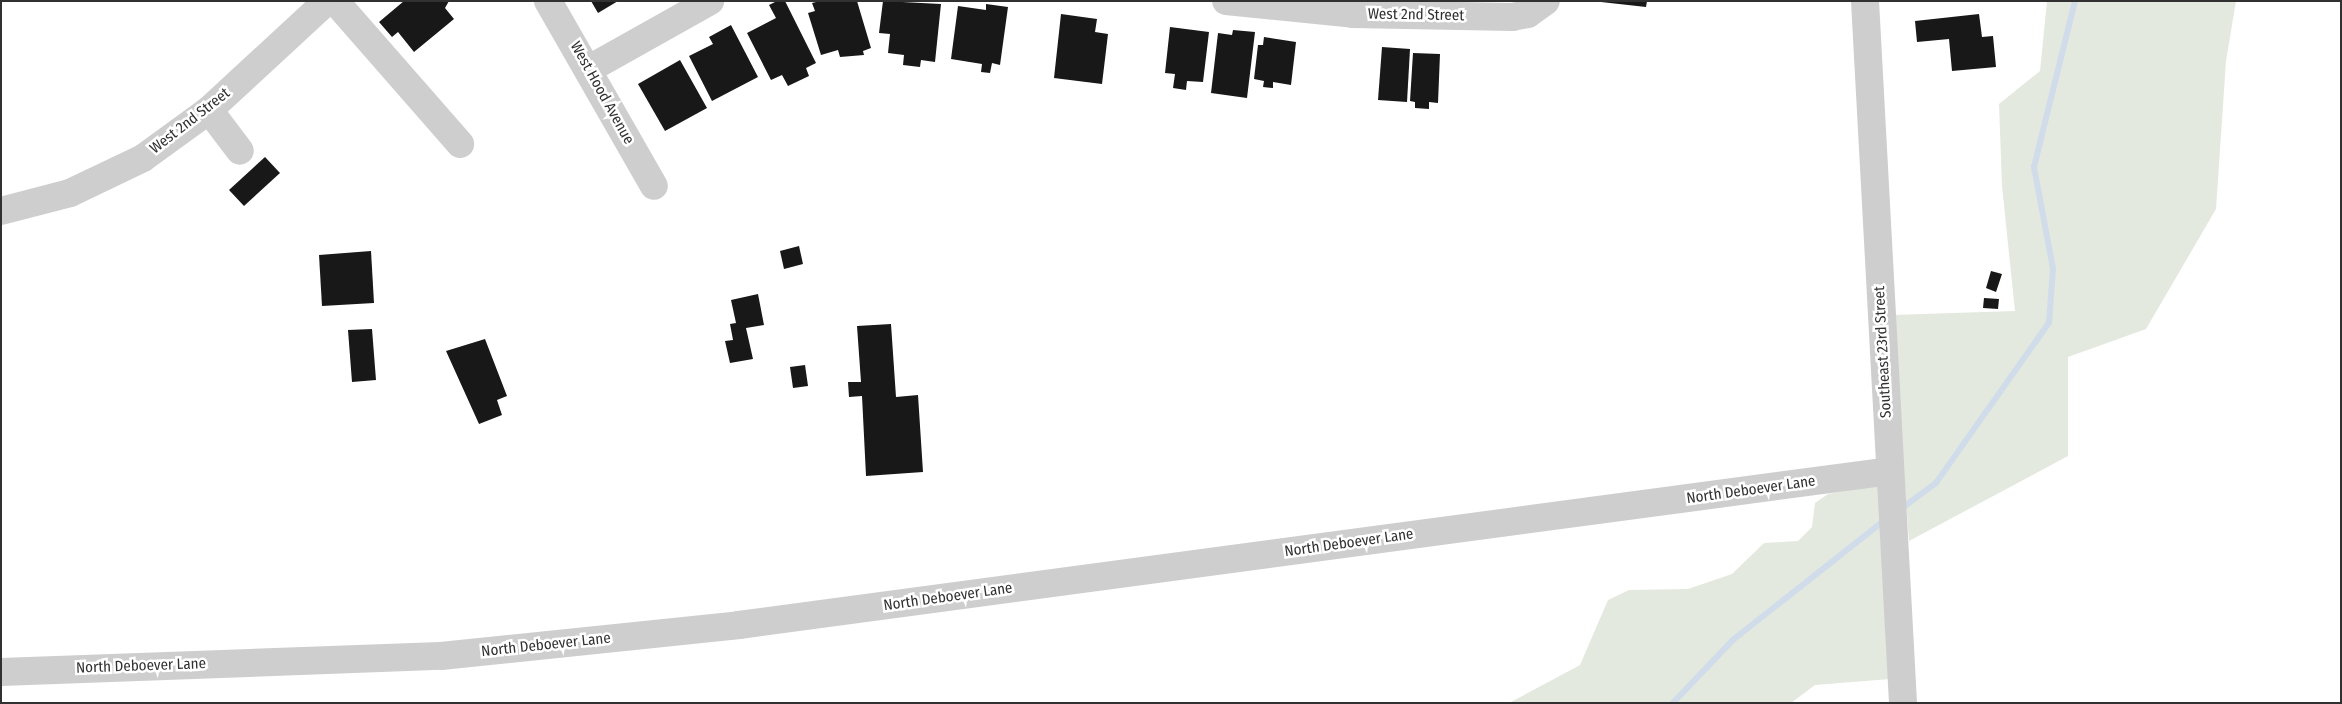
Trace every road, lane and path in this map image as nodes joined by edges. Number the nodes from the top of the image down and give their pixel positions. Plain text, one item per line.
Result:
1 (327, 1) edge
2 (335, 1) edge
3 (548, 1) edge
4 (710, 1) edge
5 (1226, 1) edge
6 (1865, 1) edge
7 (1545, 3) edge
8 (1322, 7) edge
9 (589, 69) junction
10 (209, 110) junction
11 (460, 144) dead end
12 (240, 151) dead end
13 (654, 186) dead end
14 (1, 211) edge
15 (1890, 471) junction
16 (1, 672) edge
17 (1903, 703) edge

1 - 10 street, West 2nd Street
2 - 11 street
3 - 9 street, West Hood Avenue
4 - 9 street
5 - 8 street, West 2nd Street
6 - 15 street, Southeast 23rd Street
7 - 8 street, West 2nd Street
9 - 13 street, West Hood Avenue
10 - 12 street
10 - 14 street, West 2nd Street
15 - 16 street, North Deboever Lane
15 - 17 street, Southeast 23rd Street

